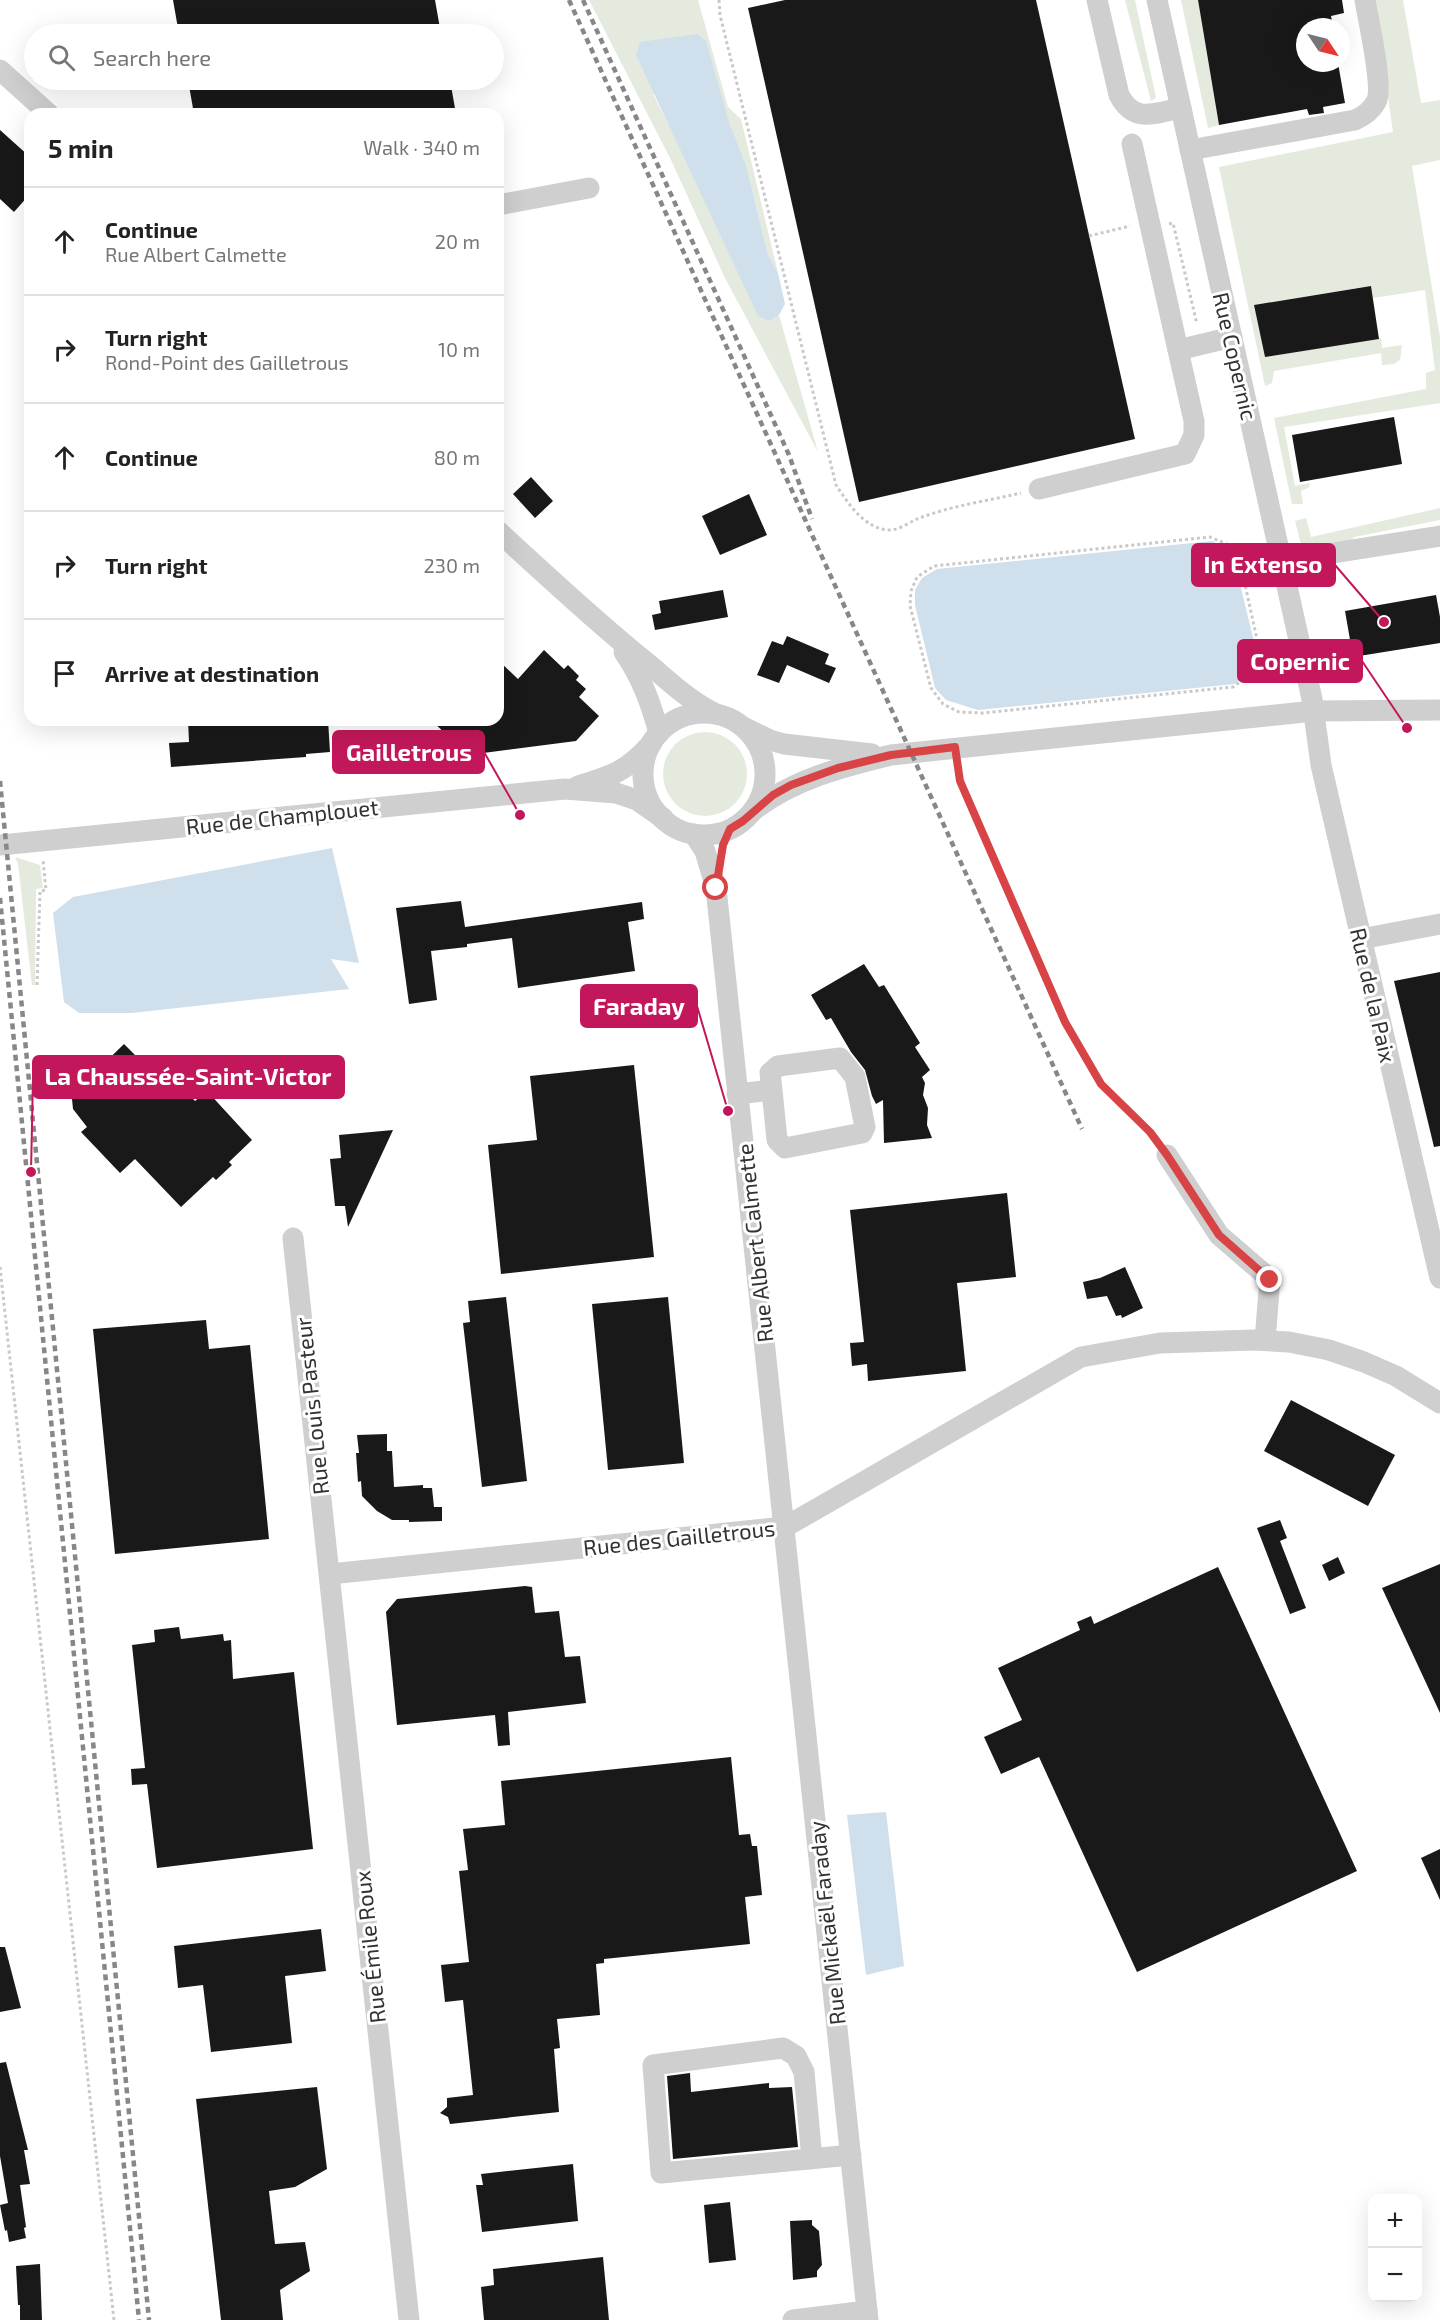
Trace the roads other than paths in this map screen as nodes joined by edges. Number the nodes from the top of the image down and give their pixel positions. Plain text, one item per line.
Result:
1 (1097, 0) edge
2 (1156, 0) edge
3 (1365, 0) edge
4 (0, 70) edge
5 (42, 108) edge
6 (1181, 108) junction
7 (1132, 144) dead end
8 (1190, 150) junction
9 (589, 188) dead end
10 (504, 204) edge
11 (1232, 337) junction
12 (1178, 350) junction
13 (1039, 489) road end
14 (1440, 536) edge
15 (504, 537) edge
16 (1281, 556) junction
17 (613, 637) junction
18 (1440, 710) edge
19 (1314, 711) junction
20 (716, 714) junction
21 (744, 728) junction
22 (657, 736) junction
23 (891, 755) junction
24 (565, 789) junction
25 (754, 810) junction
26 (663, 819) junction
27 (730, 829) junction
28 (694, 834) junction
29 (0, 845) edge
30 (716, 888) junction
31 (1440, 924) edge
32 (1361, 939) junction
33 (772, 1090) junction
34 (737, 1094) junction
35 (1167, 1155) road end
36 (293, 1238) dead end
37 (1440, 1278) edge
38 (1265, 1340) junction
39 (1440, 1403) edge
40 (785, 1527) junction
41 (330, 1574) junction
42 (850, 2156) junction
43 (812, 2159) junction
44 (868, 2316) edge
45 (409, 2320) edge
46 (793, 2320) edge

1 - 6 street
2 - 6 street, Rue Copernic
3 - 8 street
4 - 5 street
6 - 8 street, Rue Copernic
7 - 12 street
8 - 11 street, Rue Copernic
9 - 10 street
11 - 12 street
11 - 16 street, Rue Copernic
12 - 13 street
14 - 16 street
15 - 17 street
16 - 19 street, Rue Copernic
17 - 20 street
17 - 22 street
18 - 19 street
19 - 23 street
19 - 32 street, Rue de la Paix
20 - 21 street
20 - 22 street
21 - 23 street
21 - 25 street
22 - 24 street, Rue de Champlouet
22 - 26 street
23 - 25 street
24 - 26 street, Rue de Champlouet
24 - 29 street, Rue de Champlouet
25 - 27 street
26 - 28 street
27 - 28 street
27 - 30 street, Rue Albert Calmette
28 - 30 street, Rue Albert Calmette
30 - 34 street, Rue Albert Calmette
31 - 32 street
32 - 37 street, Rue de la Paix
33 - 33 street
33 - 34 street
34 - 40 street, Rue Albert Calmette
35 - 38 street
36 - 41 street, Rue Louis Pasteur
38 - 39 street, Rue des Gailletrous
38 - 40 street, Rue des Gailletrous
40 - 41 street, Rue des Gailletrous
40 - 42 street, Rue Mickaël Faraday
41 - 45 street, Rue Émile Roux
42 - 43 street
42 - 44 street, Rue Mickaël Faraday
43 - 43 street
44 - 46 street

